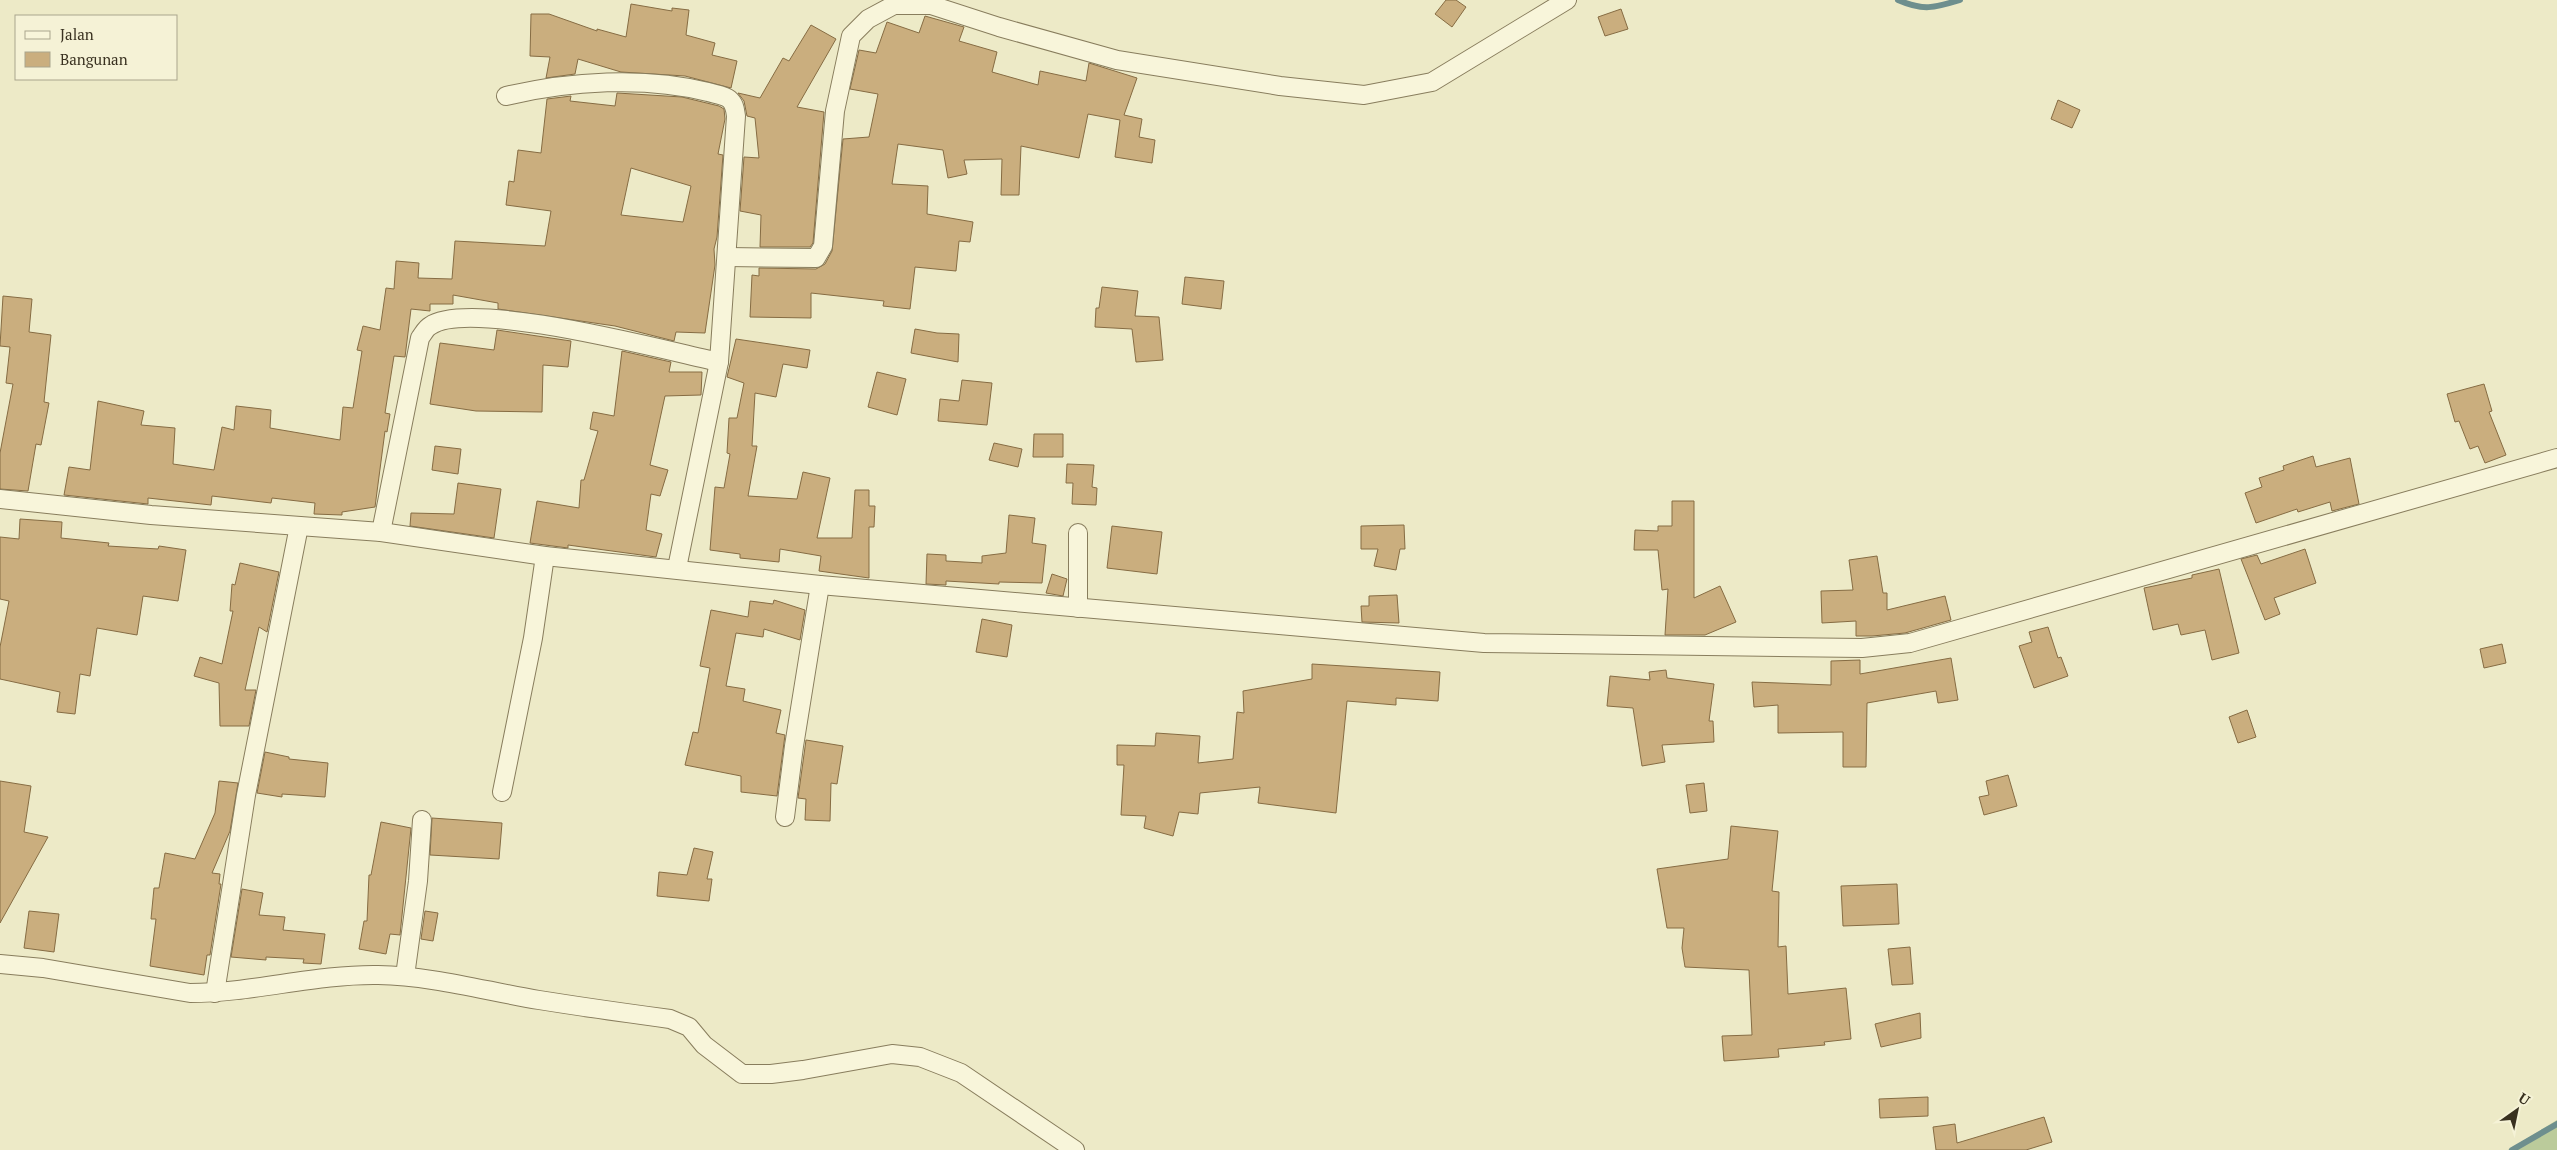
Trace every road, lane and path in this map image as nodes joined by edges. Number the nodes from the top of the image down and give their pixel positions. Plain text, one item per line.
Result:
1 (1567, 0) edge
2 (506, 96) dead end
3 (727, 256) junction
4 (719, 362) junction
5 (2557, 458) edge
6 (0, 499) edge
7 (299, 526) junction
8 (381, 532) junction
9 (1078, 533) dead end
10 (545, 556) junction
11 (677, 568) junction
12 (820, 585) junction
13 (1078, 608) junction
14 (502, 792) dead end
15 (785, 817) dead end
16 (422, 820) dead end
17 (0, 964) edge
18 (405, 976) junction
19 (214, 993) junction
20 (1075, 1150) edge

1 - 3 street
2 - 3 street
3 - 4 street
4 - 8 street
4 - 11 street
5 - 13 street
6 - 7 street
7 - 8 street
7 - 19 street
8 - 10 street
9 - 13 street
10 - 11 street
10 - 14 street
11 - 12 street
12 - 13 street
12 - 15 street
16 - 18 street
17 - 19 street
18 - 19 street
18 - 20 street

